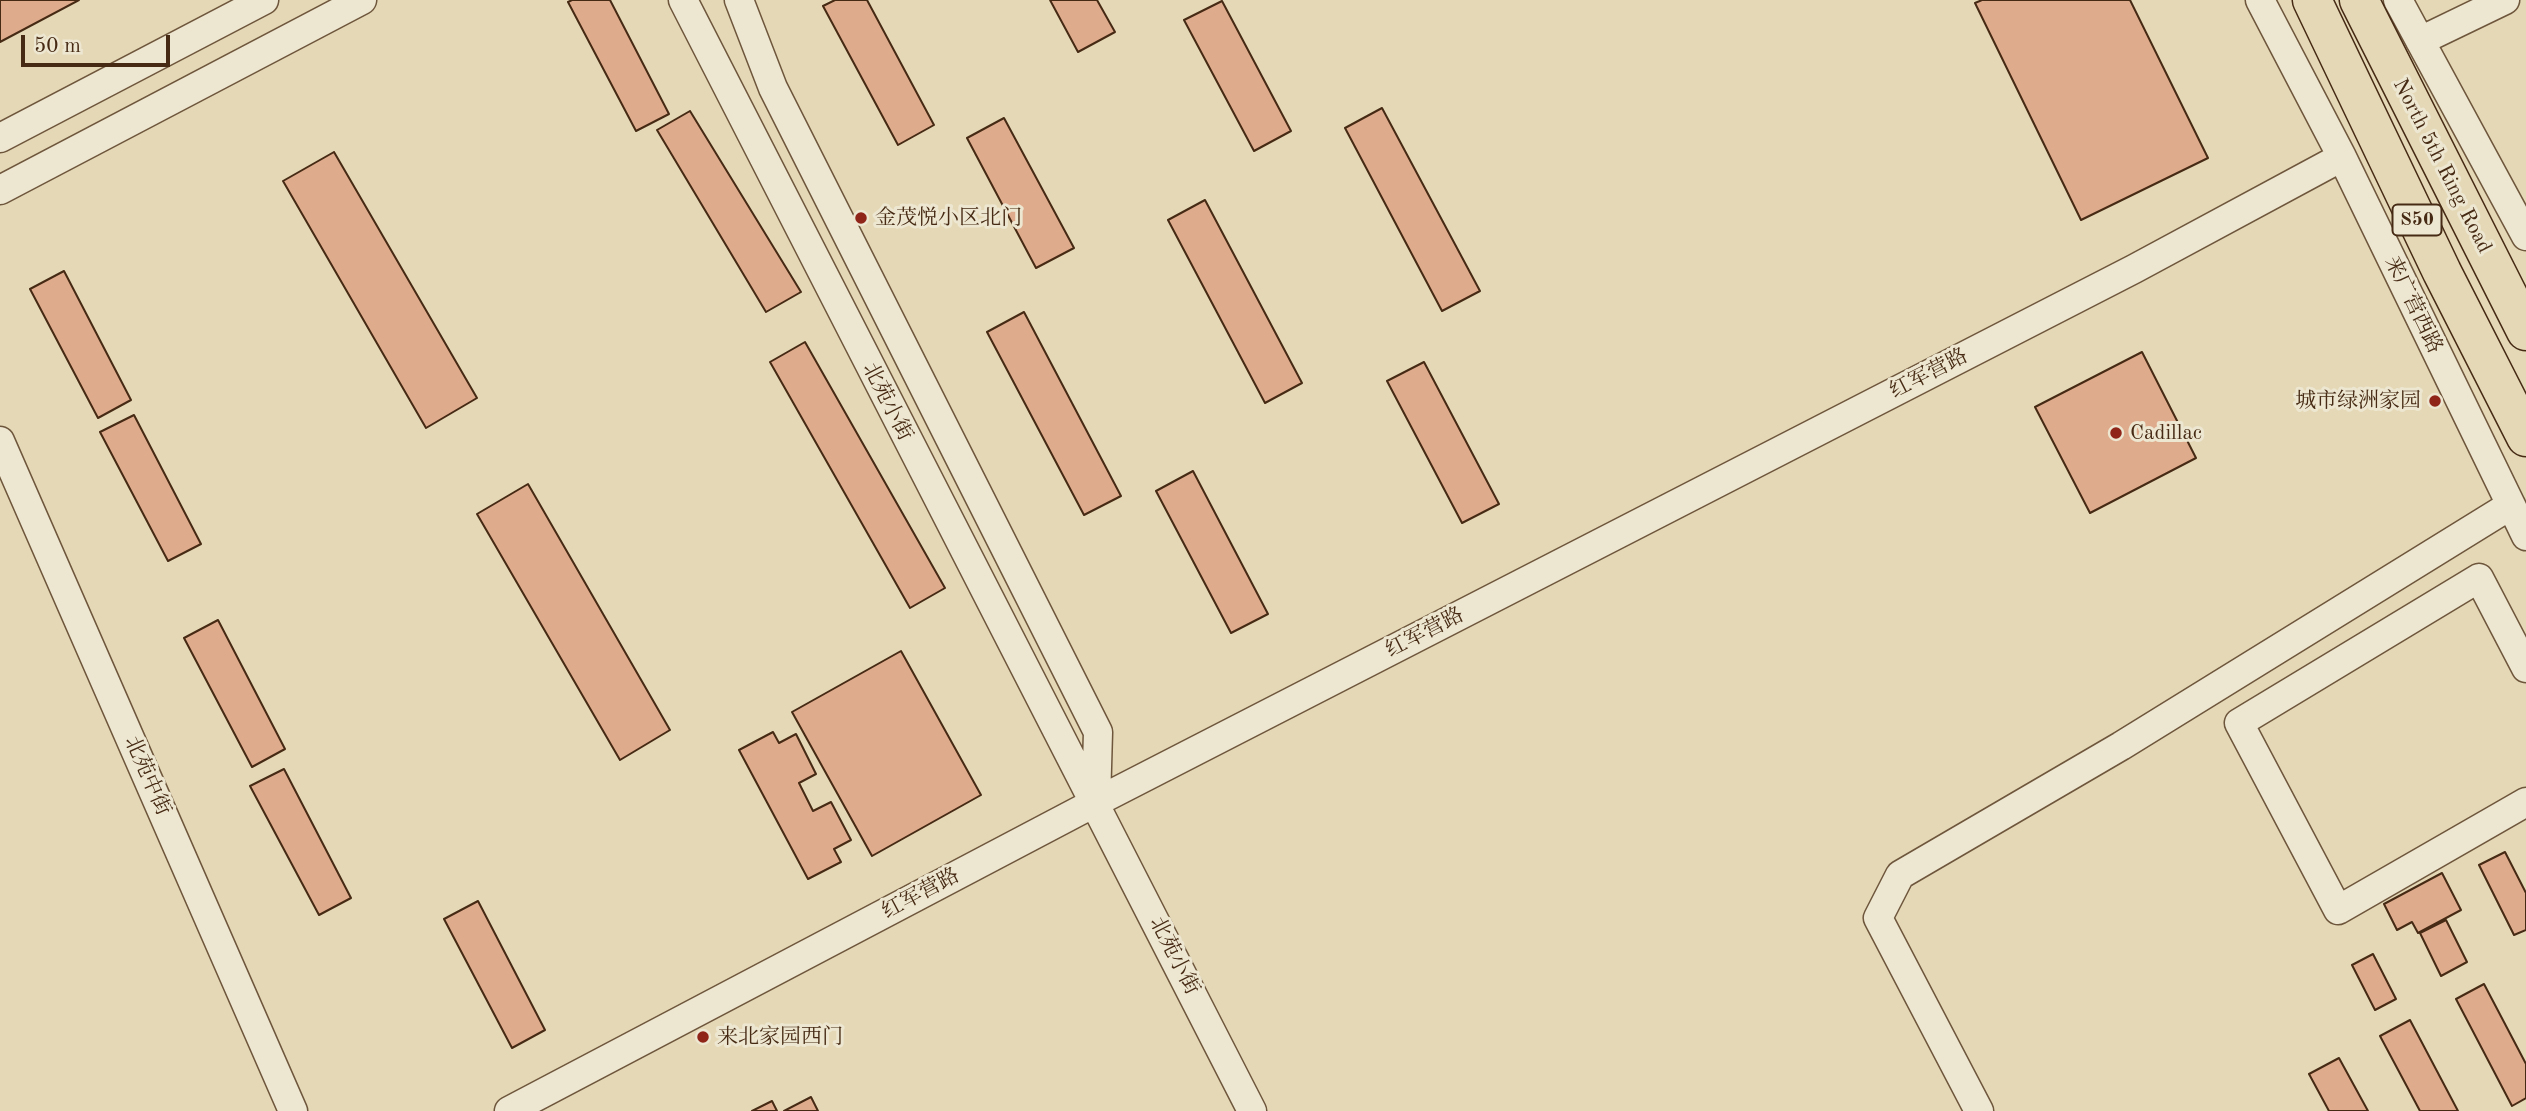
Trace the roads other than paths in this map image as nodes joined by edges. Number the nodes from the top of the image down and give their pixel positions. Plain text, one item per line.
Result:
1 (264, 0) edge
2 (362, 0) edge
3 (682, 0) edge
4 (739, 0) edge
5 (2260, 0) edge
6 (2312, 0) edge
7 (2359, 0) edge
8 (2398, 0) edge
9 (2505, 0) edge
10 (2420, 41) junction
11 (0, 138) edge
12 (2342, 157) junction
13 (0, 190) edge
14 (2526, 236) edge
15 (2526, 331) edge
16 (2526, 437) edge
17 (0, 441) edge
18 (2511, 505) junction
19 (2526, 536) edge
20 (2526, 667) edge
21 (1096, 802) junction
22 (2526, 802) edge
23 (293, 1111) edge
24 (509, 1111) edge
25 (1252, 1111) edge
26 (1979, 1111) edge

1 - 11 street
2 - 13 street
3 - 21 street, 北苑小街
4 - 21 street, 北苑小街
5 - 12 street, 来广营西路
6 - 16 highway, North 5th Ring Road / S50
7 - 15 highway, North 5th Ring Road / S50
8 - 10 street
9 - 10 street
10 - 14 street
12 - 18 street, 来广营西路
12 - 21 street, 红军营路
17 - 23 street, 北苑中街
18 - 19 street, 来广营西路
18 - 26 street
20 - 22 street
21 - 24 street, 红军营路
21 - 25 street, 北苑小街

